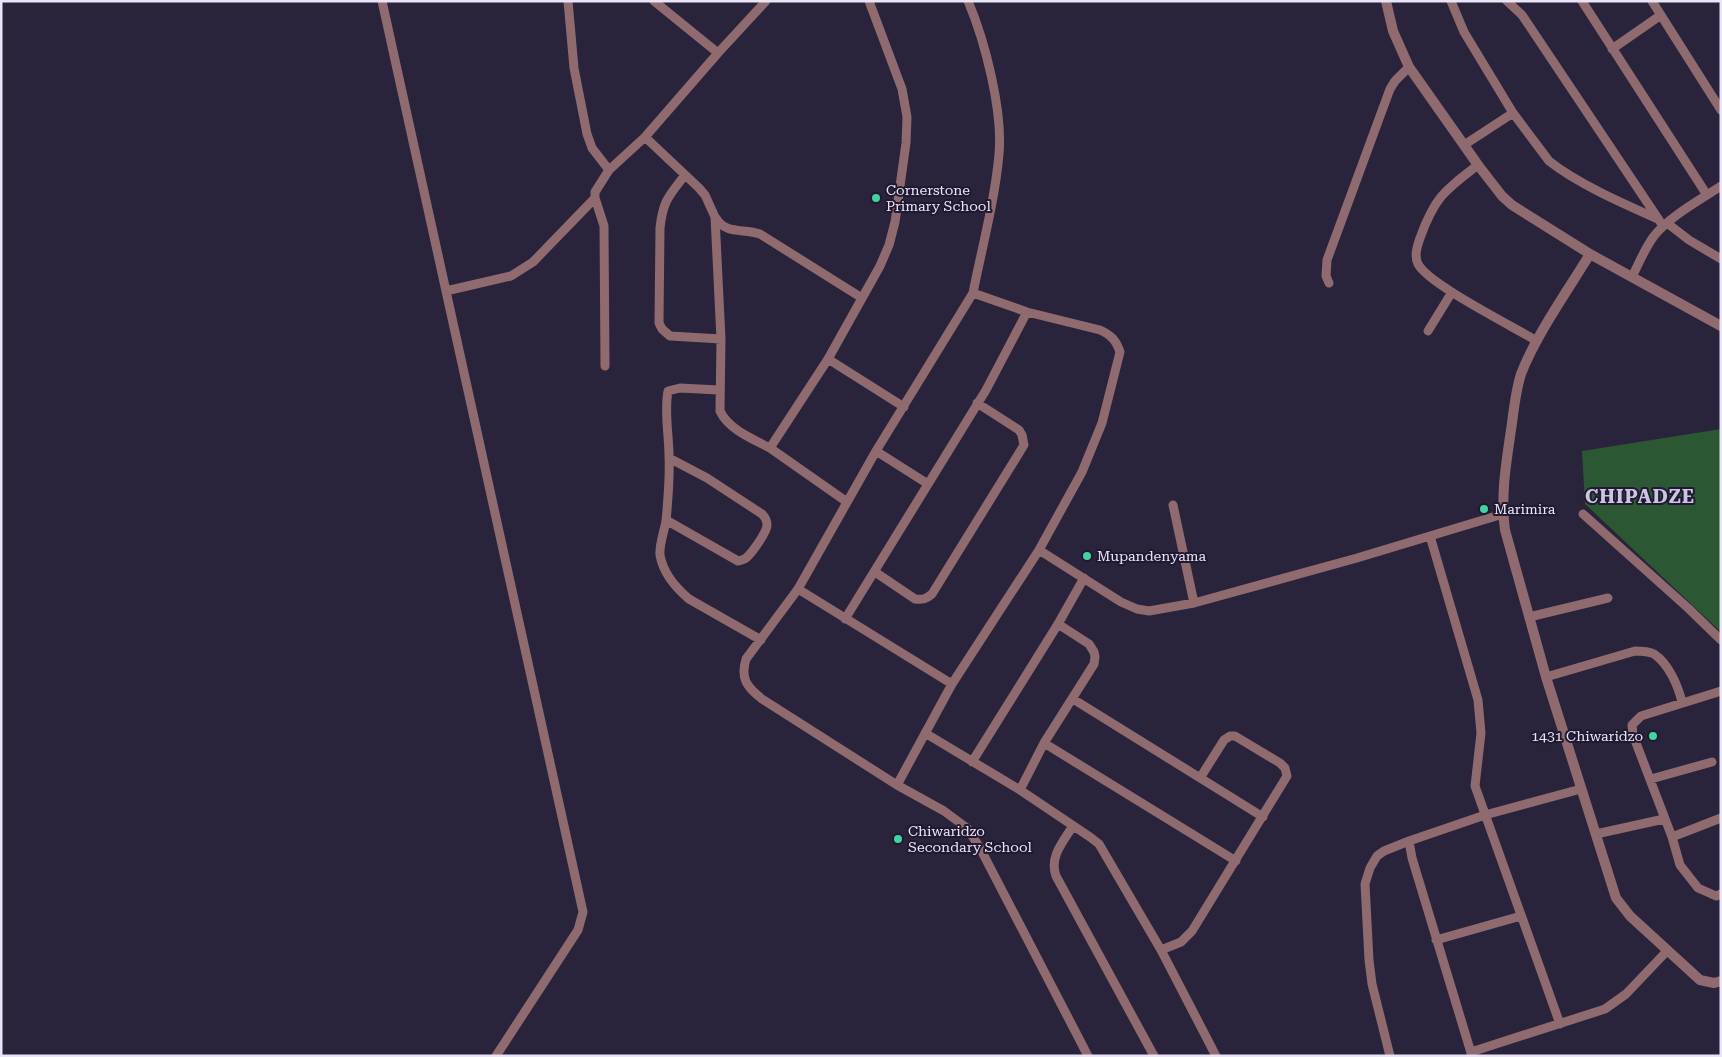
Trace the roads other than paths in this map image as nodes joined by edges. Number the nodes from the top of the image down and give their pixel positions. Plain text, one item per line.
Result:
1 (382, 1) edge
2 (568, 1) edge
3 (654, 1) edge
4 (869, 1) edge
5 (968, 1) edge
6 (1386, 1) edge
7 (1451, 1) edge
8 (1507, 1) edge
9 (1582, 1) edge
10 (1652, 1) edge
11 (760, 3) edge
12 (1661, 15) junction
13 (1612, 49) junction
14 (718, 53) junction
15 (1409, 67) junction
16 (1721, 110) edge
17 (1513, 113) junction
18 (645, 137) junction
19 (1464, 145) junction
20 (1478, 165) junction
21 (609, 170) junction
22 (686, 175) junction
23 (1721, 186) edge
24 (1707, 195) junction
25 (595, 198) junction
26 (715, 217) junction
27 (1663, 223) junction
28 (1590, 254) junction
29 (1720, 258) edge
30 (1632, 277) junction
31 (1329, 283) dead end
32 (446, 291) junction
33 (1452, 292) junction
34 (973, 293) junction
35 (862, 298) junction
36 (1027, 312) junction
37 (1721, 326) edge
38 (1428, 331) dead end
39 (721, 339) junction
40 (1537, 341) junction
41 (828, 359) junction
42 (605, 366) dead end
43 (719, 390) junction
44 (978, 403) junction
45 (904, 408) junction
46 (770, 448) junction
47 (876, 452) junction
48 (669, 458) junction
49 (928, 484) junction
50 (847, 502) junction
51 (1173, 505) dead end
52 (1503, 514) junction
53 (1583, 514) dead end
54 (666, 520) junction
55 (1430, 536) junction
56 (1039, 550) junction
57 (875, 572) junction
58 (1084, 578) junction
59 (798, 589) junction
60 (1608, 598) dead end
61 (1194, 603) junction
62 (1529, 617) junction
63 (845, 619) junction
64 (1058, 624) junction
65 (761, 640) junction
66 (1721, 640) edge
67 (1546, 677) junction
68 (952, 684) junction
69 (1721, 691) edge
70 (1073, 699) junction
71 (1682, 702) junction
72 (926, 733) junction
73 (1044, 742) junction
74 (972, 762) junction
75 (1712, 762) dead end
76 (1200, 778) junction
77 (1651, 779) junction
78 (897, 785) junction
79 (1581, 789) junction
80 (1020, 790) junction
81 (1485, 816) junction
82 (1263, 817) junction
83 (1721, 818) edge
84 (1664, 819) junction
85 (1073, 826) junction
86 (1596, 834) junction
87 (1672, 837) junction
88 (1409, 842) junction
89 (1236, 861) junction
90 (1721, 894) edge
91 (1521, 916) junction
92 (1436, 940) junction
93 (1161, 950) junction
94 (1667, 950) junction
95 (1721, 981) edge
96 (1560, 1024) junction
97 (1471, 1054) edge
98 (496, 1056) edge
99 (1088, 1056) edge
100 (1154, 1056) edge
101 (1216, 1056) edge
102 (1390, 1056) edge

1 - 32 street
2 - 21 street
3 - 14 street
4 - 35 street
5 - 34 street
6 - 15 street
7 - 17 street
8 - 27 street
9 - 13 street
10 - 12 street
11 - 14 street
12 - 13 street
12 - 16 street
13 - 24 street
14 - 18 street
15 - 19 street
15 - 31 street
17 - 19 street
17 - 27 street
18 - 21 street
18 - 22 street
19 - 20 street
20 - 28 street
20 - 33 street
21 - 25 street
22 - 26 street
22 - 39 street
23 - 24 street
24 - 27 street
25 - 32 street
25 - 42 street
26 - 35 street
26 - 39 street
27 - 29 street
27 - 30 street
28 - 30 street
28 - 40 street
30 - 37 street
32 - 98 street
33 - 38 street
33 - 40 street
34 - 36 street
34 - 45 street
35 - 41 street
36 - 44 street
36 - 56 street
39 - 43 street
40 - 52 street
41 - 45 street
41 - 46 street
43 - 46 street
43 - 48 street
44 - 49 street
44 - 57 street
45 - 47 street
46 - 50 street
47 - 49 street
47 - 50 street
48 - 54 street
48 - 54 street
49 - 57 street
50 - 59 street
51 - 61 street
52 - 55 street
52 - 62 street
53 - 66 street
54 - 65 street
55 - 61 street
55 - 81 street
56 - 58 street
56 - 68 street
57 - 63 street
58 - 61 street
58 - 64 street
59 - 63 street
59 - 65 street
60 - 62 street
62 - 67 street
63 - 68 street
64 - 70 street
64 - 74 street
65 - 78 street
67 - 71 street
67 - 79 street
68 - 72 street
69 - 71 street
70 - 73 street
70 - 76 street
71 - 77 street
72 - 74 street
72 - 78 street
73 - 80 street
73 - 89 street
74 - 80 street
75 - 77 street
76 - 82 street
76 - 82 street
77 - 84 street
78 - 99 street
79 - 81 street
79 - 86 street
80 - 85 street
81 - 88 street
81 - 91 street
82 - 89 street
83 - 87 street
84 - 86 street
84 - 87 street
85 - 93 street
85 - 100 street
86 - 94 street
87 - 90 street
88 - 92 street
88 - 102 street
89 - 93 street
91 - 92 street
91 - 96 street
92 - 97 street
93 - 101 street
94 - 95 street
94 - 96 street
96 - 97 street

